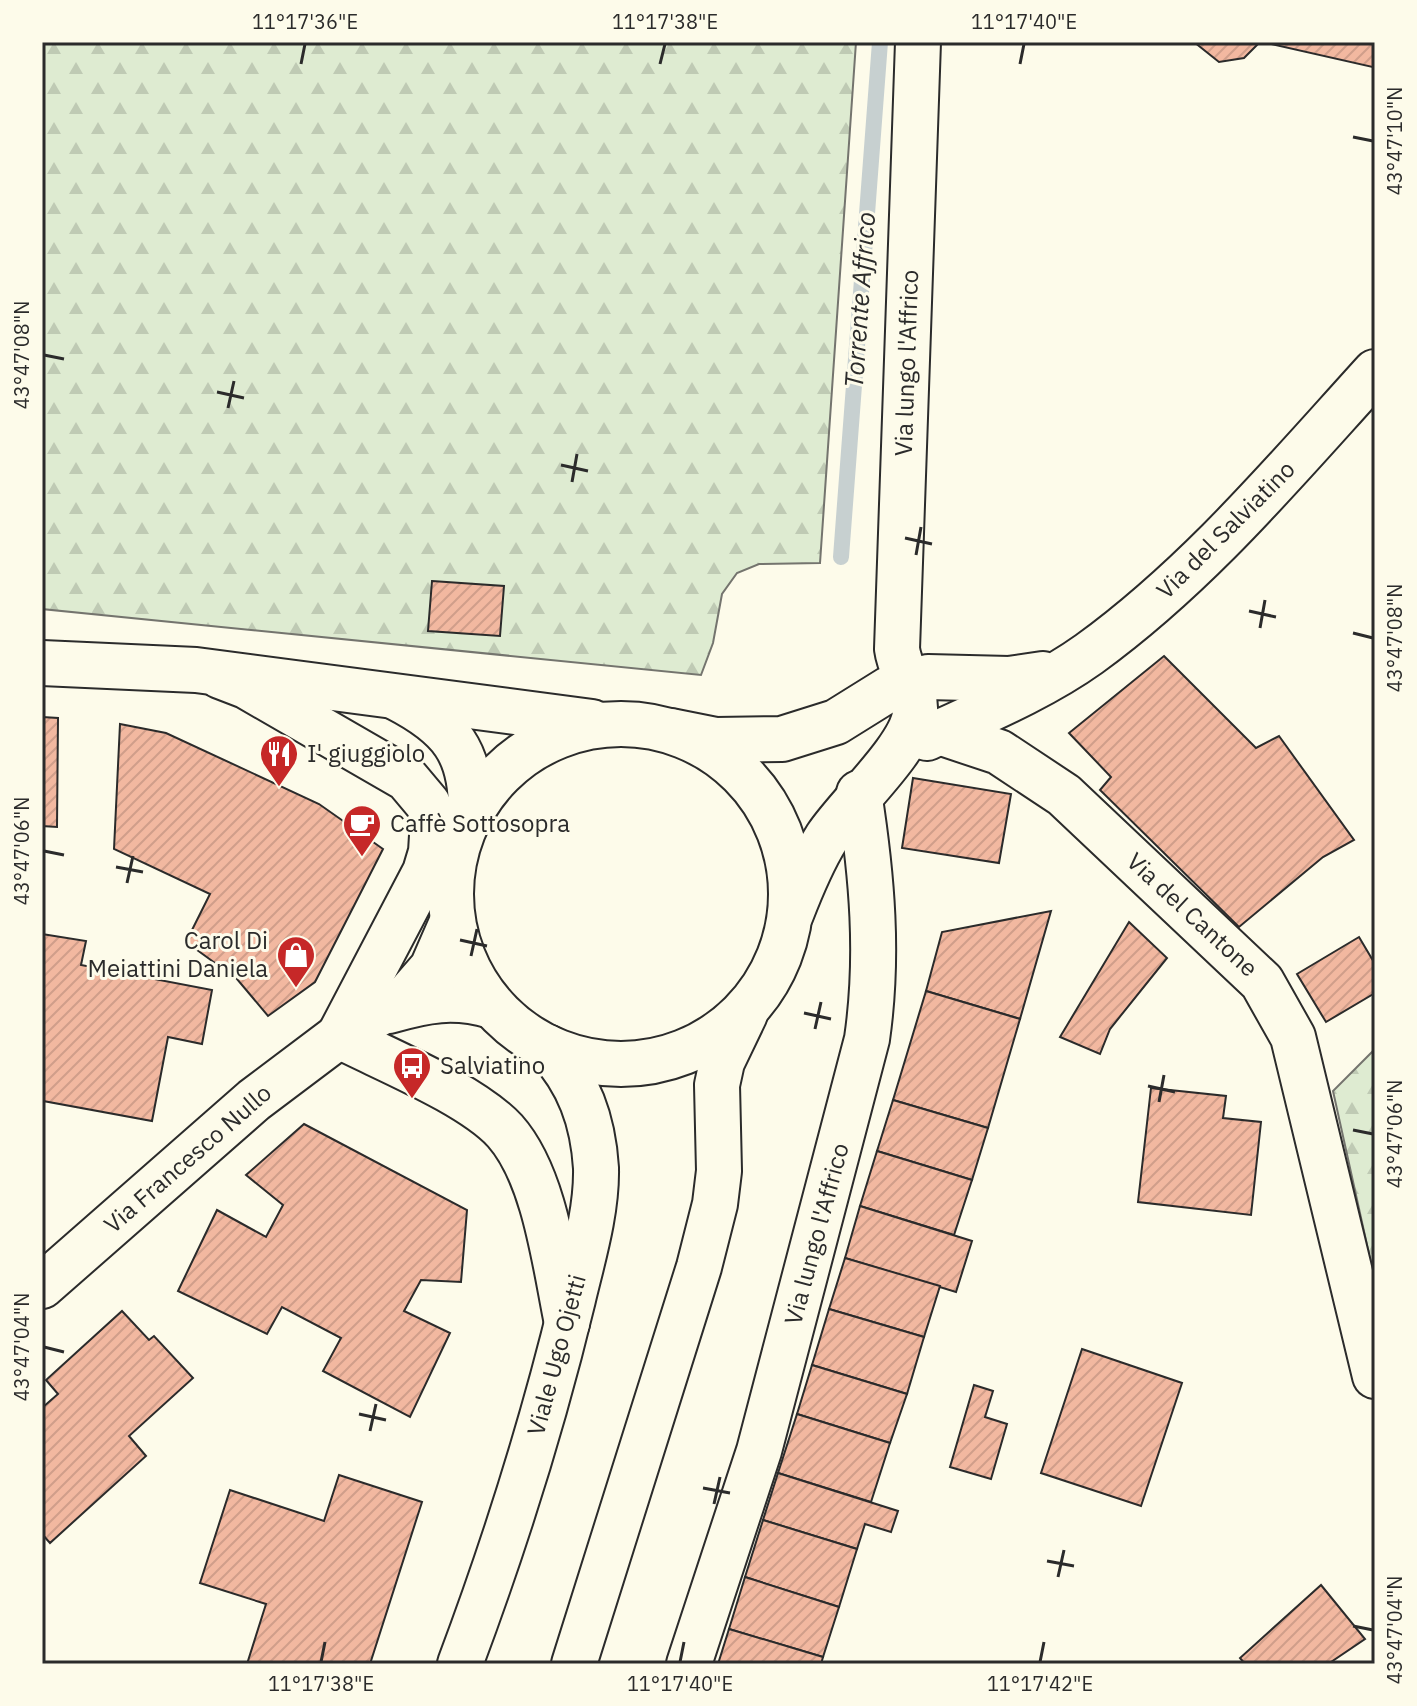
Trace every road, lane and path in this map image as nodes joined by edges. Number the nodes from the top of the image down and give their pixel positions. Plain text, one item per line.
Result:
1 (918, 42) edge
2 (1375, 372) edge
3 (42, 663) edge
4 (196, 670) junction
5 (1061, 671) junction
6 (908, 682) junction
7 (388, 693) junction
8 (609, 724) junction
9 (671, 731) junction
10 (939, 732) junction
11 (873, 780) junction
12 (452, 824) junction
13 (791, 914) junction
14 (452, 922) junction
15 (492, 1006) junction
16 (747, 1010) junction
17 (387, 1012) junction
18 (339, 1036) junction
19 (547, 1047) junction
20 (42, 1286) edge
21 (567, 1323) junction
22 (1375, 1376) edge
23 (460, 1664) edge
24 (574, 1664) edge
25 (689, 1664) edge

1 - 6 street, Via lungo l'Affrico
2 - 5 street, Via del Salviatino
3 - 4 street
4 - 7 street
4 - 12 street
5 - 6 street, Via del Salviatino
5 - 10 street, Via del Salviatino
6 - 9 street, Via lungo l'Affrico
6 - 11 street, Via lungo l'Affrico
7 - 8 street
7 - 12 street
8 - 9 street, Via lungo l'Affrico
8 - 12 street, Via lungo l'Affrico
9 - 13 street, Via lungo l'Affrico
10 - 11 street, Via del Salviatino
10 - 22 street, Via del Cantone
11 - 13 street, Via lungo l'Affrico
11 - 25 street, Via lungo l'Affrico
12 - 14 street, Via lungo l'Affrico
12 - 18 street, Via Francesco Nullo
13 - 16 street, Via lungo l'Affrico
14 - 15 street, Via lungo l'Affrico
14 - 17 street, Via Francesco Nullo
15 - 17 street, Via Francesco Nullo
15 - 19 street, Via lungo l'Affrico
16 - 19 street, Via lungo l'Affrico
16 - 24 street, Via lungo l'Affrico
17 - 18 street, Via Francesco Nullo
18 - 20 street, Via Francesco Nullo
18 - 21 street
19 - 21 street, Viale Ugo Ojetti
21 - 23 street, Viale Ugo Ojetti

